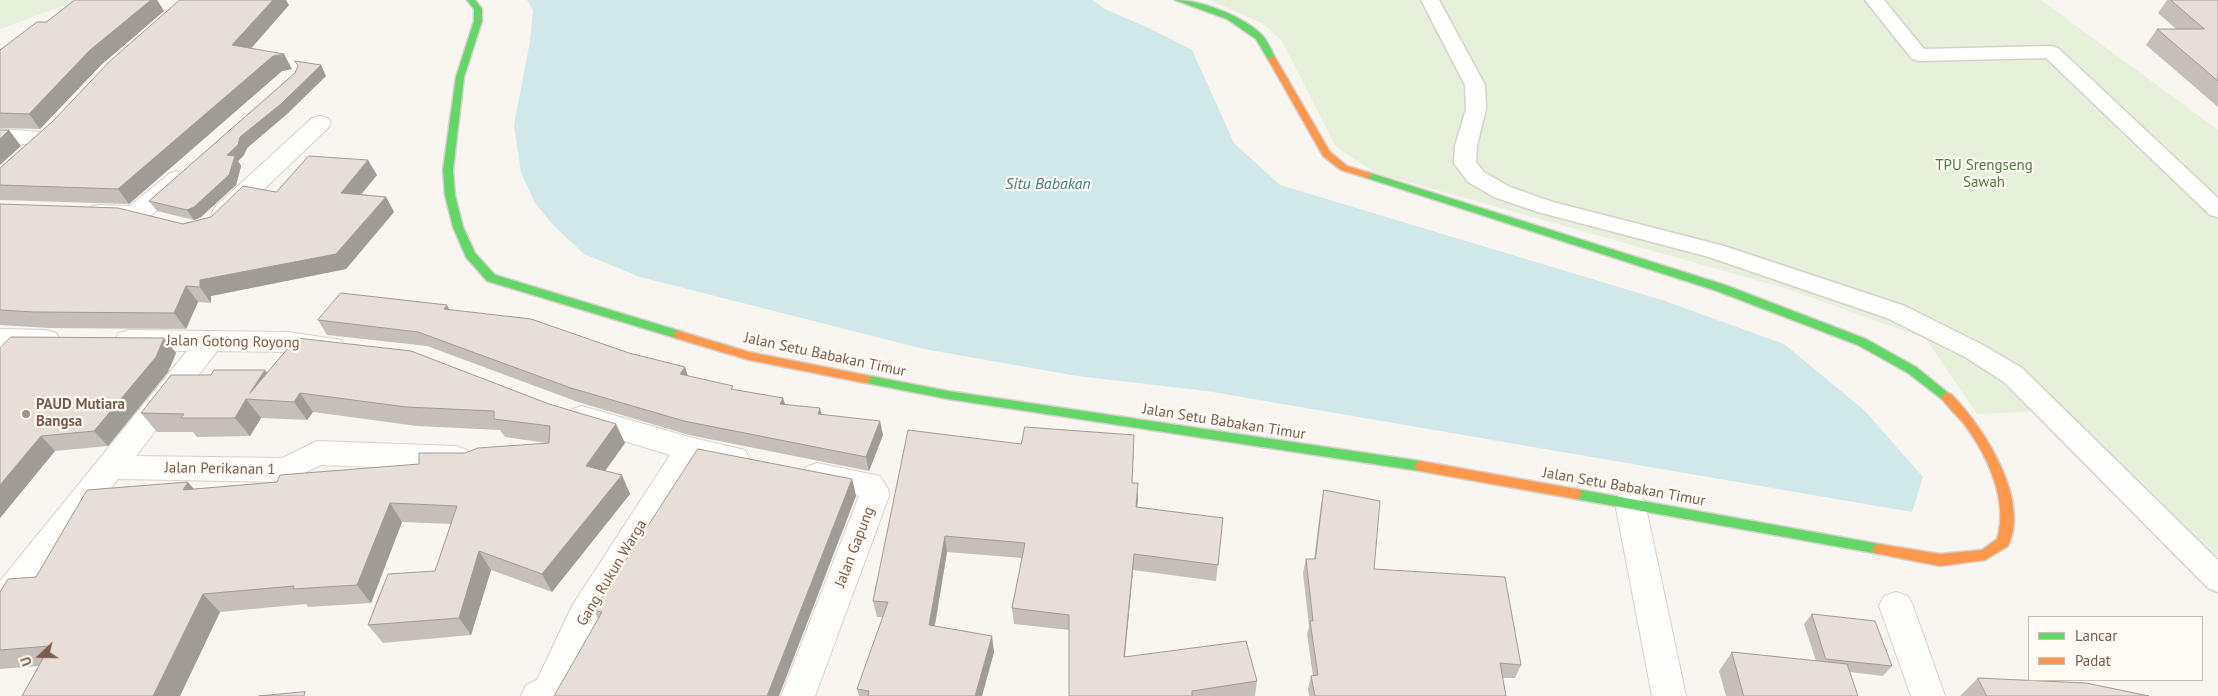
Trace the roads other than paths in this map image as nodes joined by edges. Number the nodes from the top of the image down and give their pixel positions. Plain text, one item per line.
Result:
1 (471, 0) edge
2 (1179, 0) edge
3 (1430, 0) edge
4 (1874, 0) edge
5 (320, 123) dead end
6 (0, 136) edge
7 (26, 156) edge
8 (196, 162) edge
9 (2218, 210) edge
10 (74, 212) edge
11 (130, 214) junction
12 (157, 220) edge
13 (211, 225) edge
14 (0, 339) edge
15 (74, 340) edge
16 (103, 340) edge
17 (210, 341) junction
18 (357, 350) edge
19 (560, 410) edge
20 (689, 449) junction
21 (476, 458) edge
22 (110, 467) junction
23 (1630, 503) junction
24 (2218, 579) edge
25 (0, 606) edge
26 (1896, 606) dead end
27 (538, 696) edge
28 (798, 696) edge
29 (1669, 696) edge
30 (1928, 696) edge

1 - 23 street, Jalan Setu Babakan Timur
2 - 23 street, Jalan Setu Babakan Timur
3 - 24 lane
4 - 9 lane
5 - 13 street
6 - 7 street
8 - 11 street
10 - 11 street
11 - 12 street
14 - 15 street
16 - 17 street, Jalan Gotong Royong
17 - 18 street, Jalan Gotong Royong
17 - 22 street
19 - 20 street
20 - 27 street, Gang Rukun Warga
20 - 28 street, Jalan Gapung
21 - 22 street, Jalan Perikanan 1
22 - 25 street
23 - 29 street
26 - 30 street

